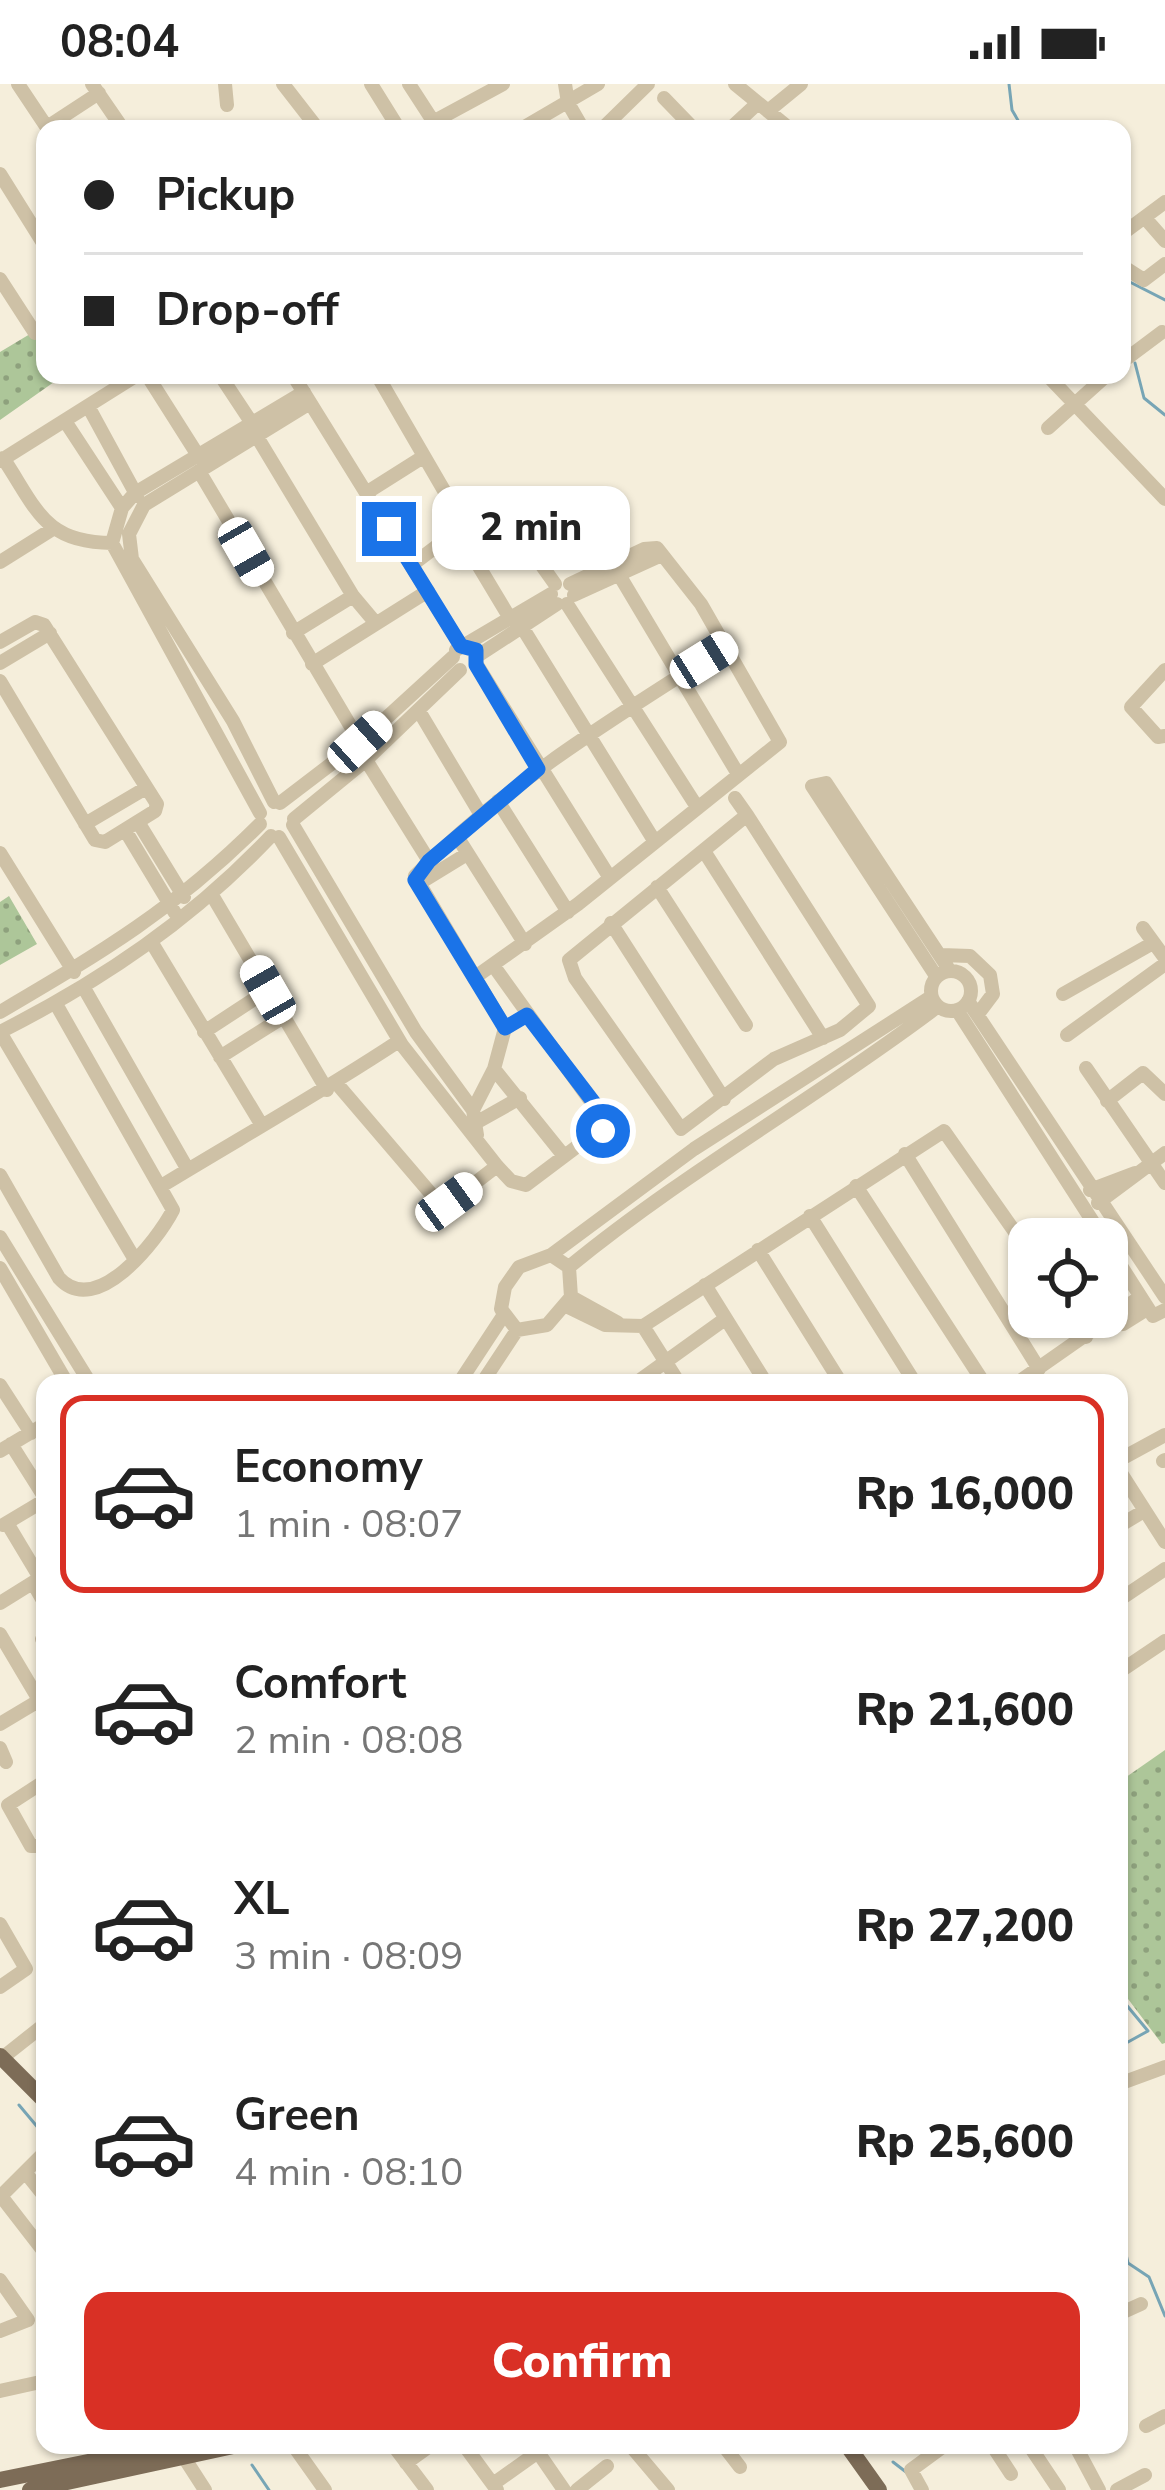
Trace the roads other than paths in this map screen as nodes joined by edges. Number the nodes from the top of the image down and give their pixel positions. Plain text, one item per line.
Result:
1 (18, 84) edge
2 (225, 84) edge
3 (283, 84) edge
4 (371, 84) edge
5 (409, 84) edge
6 (503, 84) edge
7 (565, 84) edge
8 (598, 84) edge
9 (648, 84) edge
10 (735, 84) edge
11 (801, 84) edge
12 (95, 88) edge
13 (474, 90) edge
14 (664, 98) dead end
15 (568, 103) junction
16 (226, 105) dead end
17 (763, 107) junction
18 (43, 120) edge
19 (57, 120) edge
20 (116, 120) edge
21 (311, 120) edge
22 (393, 120) edge
23 (422, 120) edge
24 (433, 120) edge
25 (537, 120) edge
26 (578, 120) edge
27 (611, 120) edge
28 (685, 120) edge
29 (744, 120) edge
30 (779, 120) edge
31 (0, 173) edge
32 (1165, 202) edge
33 (1145, 218) junction
34 (1131, 228) edge
35 (36, 231) edge
36 (1165, 241) edge
37 (1165, 264) edge
38 (1131, 272) edge
39 (0, 279) edge
40 (1162, 332) edge
41 (35, 333) dead end
42 (1131, 355) edge
43 (122, 384) edge
44 (152, 384) edge
45 (226, 384) edge
46 (298, 384) edge
47 (382, 384) edge
48 (1055, 384) edge
49 (1096, 384) edge
50 (307, 398) junction
51 (1072, 404) junction
52 (88, 406) junction
53 (65, 421) junction
54 (1048, 428) dead end
55 (254, 430) junction
56 (423, 458) junction
57 (2, 460) edge
58 (199, 464) junction
59 (367, 493) junction
60 (139, 499) junction
61 (1165, 499) edge
62 (122, 508) junction
63 (460, 528) junction
64 (51, 530) junction
65 (112, 543) junction
66 (662, 555) junction
67 (2, 557) edge
68 (126, 562) junction
69 (412, 565) junction
70 (621, 578) junction
71 (428, 591) junction
72 (562, 594) junction
73 (353, 596) junction
74 (374, 621) junction
75 (516, 624) junction
76 (50, 633) junction
77 (293, 633) junction
78 (0, 642) edge
79 (727, 646) junction
80 (466, 656) junction
81 (0, 663) edge
82 (312, 664) junction
83 (1165, 670) edge
84 (681, 675) junction
85 (0, 681) edge
86 (220, 701) junction
87 (635, 704) junction
88 (204, 710) junction
89 (418, 711) junction
90 (383, 721) junction
91 (586, 733) junction
92 (394, 734) junction
93 (1165, 736) edge
94 (360, 742) junction
95 (366, 760) junction
96 (538, 769) junction
97 (738, 774) junction
98 (146, 788) junction
99 (735, 798) dead end
100 (498, 801) junction
101 (277, 802) junction
102 (698, 807) junction
103 (481, 815) junction
104 (747, 815) junction
105 (294, 822) junction
106 (85, 824) junction
107 (132, 826) junction
108 (268, 828) junction
109 (458, 838) junction
110 (655, 842) junction
111 (704, 851) junction
112 (0, 854) edge
113 (467, 854) junction
114 (429, 861) junction
115 (6, 877) edge
116 (610, 878) junction
117 (418, 884) junction
118 (657, 887) junction
119 (212, 895) junction
120 (178, 902) junction
121 (568, 912) junction
122 (182, 922) junction
123 (610, 923) junction
124 (1143, 928) dead end
125 (152, 943) junction
126 (1153, 943) junction
127 (525, 944) junction
128 (941, 955) junction
129 (374, 960) junction
130 (1165, 961) edge
131 (493, 965) junction
132 (358, 971) junction
133 (943, 974) junction
134 (68, 975) junction
135 (474, 978) junction
136 (268, 990) junction
137 (1063, 994) dead end
138 (70, 996) junction
139 (934, 1002) junction
140 (2, 1006) edge
141 (968, 1009) junction
142 (527, 1015) junction
143 (285, 1016) junction
144 (746, 1024) dead end
145 (505, 1028) junction
146 (0, 1032) edge
147 (204, 1033) junction
148 (1067, 1035) dead end
149 (823, 1038) junction
150 (402, 1045) junction
151 (220, 1057) junction
152 (438, 1062) junction
153 (768, 1063) junction
154 (1086, 1068) dead end
155 (494, 1069) junction
156 (424, 1072) junction
157 (332, 1088) junction
158 (787, 1090) junction
159 (1165, 1094) edge
160 (520, 1098) junction
161 (724, 1099) junction
162 (1107, 1101) junction
163 (798, 1105) junction
164 (474, 1123) junction
165 (261, 1124) junction
166 (905, 1154) junction
167 (564, 1156) junction
168 (1158, 1157) edge
169 (497, 1166) junction
170 (188, 1169) junction
171 (0, 1175) edge
172 (1165, 1183) edge
173 (163, 1186) junction
174 (856, 1186) junction
175 (1097, 1194) junction
176 (1081, 1203) junction
177 (810, 1216) junction
178 (1090, 1218) edge
179 (1008, 1221) edge
180 (1, 1240) edge
181 (758, 1250) junction
182 (551, 1255) junction
183 (134, 1258) junction
184 (4, 1263) edge
185 (569, 1267) junction
186 (1128, 1278) edge
187 (704, 1285) junction
188 (1165, 1297) edge
189 (568, 1302) junction
190 (1144, 1303) junction
191 (1165, 1310) edge
192 (502, 1316) junction
193 (725, 1319) junction
194 (1128, 1319) edge
195 (643, 1326) junction
196 (517, 1330) junction
197 (1085, 1338) edge
198 (666, 1364) junction
199 (1039, 1369) junction
200 (62, 1374) edge
201 (83, 1374) edge
202 (465, 1374) edge
203 (488, 1374) edge
204 (650, 1374) edge
205 (673, 1374) edge
206 (760, 1374) edge
207 (836, 1374) edge
208 (909, 1374) edge
209 (972, 1374) edge
210 (1031, 1374) edge
211 (0, 1385) edge
212 (36, 1427) edge
213 (36, 1430) edge
214 (1165, 1435) edge
215 (6, 1448) edge
216 (1128, 1455) edge
217 (1128, 1485) edge
218 (36, 1487) edge
219 (36, 1505) edge
220 (1144, 1511) junction
221 (1128, 1521) edge
222 (4, 1525) edge
223 (1165, 1542) edge
224 (1165, 1569) edge
225 (36, 1574) edge
226 (36, 1581) edge
227 (1128, 1594) edge
228 (0, 1603) edge
229 (0, 1634) edge
230 (1165, 1641) edge
231 (1128, 1666) edge
232 (36, 1691) edge
233 (36, 1706) edge
234 (0, 1724) edge
235 (36, 1787) edge
236 (36, 1846) edge
237 (0, 1924) edge
238 (0, 1987) edge
239 (36, 2031) edge
240 (1, 2057) edge
241 (1165, 2067) edge
242 (1128, 2081) edge
243 (36, 2086) edge
244 (36, 2163) edge
245 (36, 2169) edge
246 (23, 2180) junction
247 (36, 2190) edge
248 (0, 2196) edge
249 (36, 2242) edge
250 (0, 2280) edge
251 (1141, 2304) dead end
252 (1128, 2310) edge
253 (0, 2331) edge
254 (36, 2383) edge
255 (0, 2391) edge
256 (1165, 2416) edge
257 (1146, 2426) dead end
258 (168, 2454) edge
259 (179, 2454) edge
260 (299, 2454) edge
261 (400, 2454) edge
262 (418, 2454) edge
263 (471, 2454) edge
264 (531, 2454) edge
265 (539, 2454) edge
266 (638, 2454) edge
267 (730, 2454) edge
268 (840, 2454) edge
269 (853, 2454) edge
270 (933, 2454) edge
271 (998, 2454) edge
272 (1035, 2454) edge
273 (1080, 2454) edge
274 (406, 2463) junction
275 (607, 2466) dead end
276 (740, 2467) dead end
277 (85, 2471) junction
278 (1010, 2474) dead end
279 (1145, 2475) dead end
280 (0, 2480) edge
281 (495, 2487) edge
282 (923, 2489) edge
283 (30, 2490) edge
284 (205, 2490) edge
285 (325, 2490) edge
286 (427, 2490) edge
287 (564, 2490) edge
288 (577, 2490) edge
289 (668, 2490) edge
290 (866, 2490) edge
291 (879, 2490) edge
292 (1059, 2490) edge
293 (1099, 2490) edge
294 (1117, 2490) edge

1 - 18 street
2 - 16 street
3 - 21 street
4 - 22 street
5 - 23 street
6 - 13 street
7 - 15 street
8 - 15 street
9 - 27 street
10 - 17 street
11 - 17 street
12 - 19 street
12 - 20 street
13 - 24 street
14 - 28 street
15 - 25 street
15 - 26 street
17 - 29 street
17 - 30 street
31 - 35 street
32 - 33 street
33 - 34 street
33 - 36 street
37 - 38 street
39 - 41 street
40 - 42 street
43 - 52 street
44 - 58 street
45 - 55 street
46 - 50 street
47 - 56 street
48 - 51 street
49 - 51 street
50 - 55 street
50 - 59 street
51 - 54 street
51 - 61 street
52 - 53 street
52 - 60 street
53 - 57 street
53 - 62 street
55 - 58 street
55 - 73 street
56 - 59 street
56 - 63 street
57 - 64 street
58 - 60 street
58 - 77 street
59 - 69 street
60 - 62 street
60 - 68 street
62 - 65 street
63 - 69 street
63 - 72 street
63 - 75 street
64 - 65 street
64 - 67 street
65 - 68 street
66 - 70 street
66 - 72 street
66 - 79 street
68 - 86 street
68 - 88 street
69 - 71 street
70 - 72 street
70 - 84 street
71 - 74 street
71 - 80 street
72 - 75 street
72 - 87 street
73 - 74 street
73 - 77 street
74 - 82 street
75 - 80 street
75 - 91 street
76 - 78 street
76 - 81 street
76 - 98 street
77 - 82 street
79 - 84 street
79 - 97 street
80 - 89 street
80 - 90 street
80 - 96 street
82 - 94 street
83 - 93 street
84 - 87 street
84 - 97 street
85 - 106 street
86 - 88 street
86 - 101 street
87 - 91 street
87 - 102 street
88 - 108 street
89 - 92 street
89 - 103 street
90 - 92 street
90 - 94 street
91 - 96 street
91 - 110 street
92 - 95 street
94 - 101 street
95 - 105 street
95 - 114 street
96 - 100 street
96 - 116 street
97 - 102 street
98 - 106 street
98 - 107 street
99 - 104 street
100 - 103 street
100 - 121 street
101 - 105 street
101 - 108 street
102 - 110 street
103 - 109 street
104 - 111 street
104 - 149 street
105 - 108 street
105 - 129 street
106 - 107 street
107 - 120 street
108 - 119 street
108 - 120 street
108 - 132 street
109 - 113 street
109 - 114 street
110 - 116 street
111 - 118 street
111 - 149 street
112 - 115 street
113 - 117 street
113 - 127 street
114 - 117 street
115 - 134 street
116 - 121 street
117 - 135 street
118 - 123 street
118 - 144 street
119 - 122 street
119 - 136 street
120 - 122 street
120 - 134 street
121 - 127 street
122 - 125 street
123 - 161 street
123 - 161 street
124 - 126 street
125 - 138 street
125 - 147 street
126 - 130 street
126 - 137 street
127 - 131 street
128 - 133 street
128 - 133 street
128 - 141 street
129 - 132 street
129 - 152 street
130 - 148 street
131 - 135 street
131 - 142 street
132 - 150 street
133 - 139 street
133 - 141 street
134 - 138 street
134 - 140 street
135 - 145 street
136 - 143 street
136 - 147 street
138 - 146 street
138 - 170 street
138 - 173 street
139 - 141 street
139 - 158 street
139 - 163 street
141 - 175 street
141 - 176 street
142 - 145 street
142 - 167 street
143 - 151 street
143 - 157 street
145 - 155 street
146 - 183 street
147 - 151 street
149 - 153 street
150 - 156 street
150 - 157 street
151 - 165 street
152 - 156 street
152 - 164 street
153 - 158 street
153 - 161 street
154 - 162 street
155 - 160 street
155 - 164 street
156 - 164 street
157 - 165 street
157 - 169 street
158 - 163 street
158 - 182 street
159 - 162 street
160 - 164 street
160 - 167 street
162 - 168 street
163 - 185 street
164 - 169 street
165 - 170 street
166 - 174 street
166 - 179 street
166 - 199 street
167 - 169 street
168 - 172 street
168 - 175 street
170 - 173 street
171 - 183 street
173 - 183 street
174 - 177 street
174 - 209 street
175 - 176 street
175 - 188 street
176 - 178 street
177 - 181 street
177 - 208 street
180 - 184 street
181 - 187 street
181 - 207 street
182 - 185 street
182 - 192 street
184 - 200 street
184 - 201 street
185 - 189 street
186 - 190 street
187 - 193 street
187 - 195 street
189 - 195 street
189 - 196 street
190 - 191 street
190 - 194 street
192 - 196 street
192 - 202 street
193 - 198 street
193 - 206 street
195 - 198 street
196 - 203 street
197 - 199 street
198 - 204 street
198 - 205 street
199 - 210 street
211 - 212 street
213 - 215 street
214 - 216 street
215 - 218 street
217 - 220 street
219 - 222 street
220 - 221 street
220 - 223 street
222 - 225 street
224 - 227 street
226 - 228 street
229 - 232 street
230 - 231 street
233 - 234 street
235 - 236 street
237 - 238 street
239 - 240 street
240 - 243 main road
241 - 242 street
244 - 246 street
245 - 246 street
246 - 247 street
246 - 248 street
248 - 249 street
250 - 253 street
251 - 252 street
254 - 255 street
256 - 257 street
258 - 277 main road
259 - 284 street
260 - 285 street
261 - 274 street
262 - 274 street
263 - 281 street
264 - 281 street
265 - 287 street
266 - 289 street
267 - 276 street
268 - 290 main road
269 - 291 main road
270 - 282 street
271 - 278 street
272 - 292 street
273 - 293 street
274 - 286 street
275 - 288 street
277 - 280 main road
277 - 283 main road
279 - 294 street

